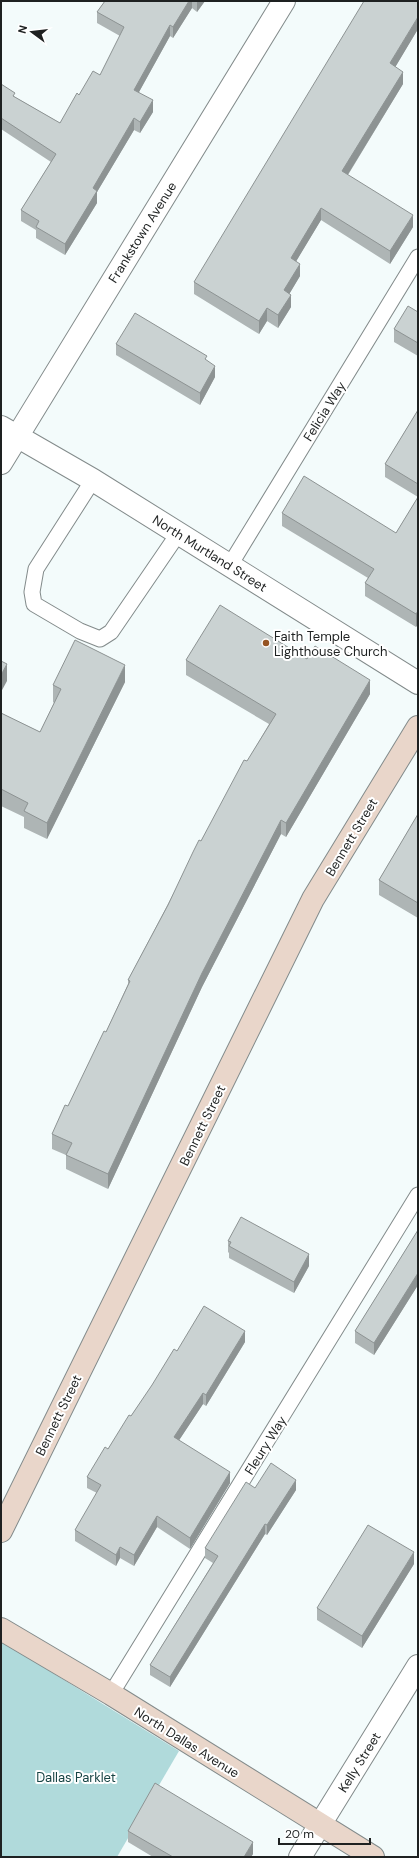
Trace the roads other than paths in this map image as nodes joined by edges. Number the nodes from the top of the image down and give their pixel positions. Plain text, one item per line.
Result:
1 (284, 1) edge
2 (418, 257) edge
3 (9, 432) edge
4 (1, 463) edge
5 (93, 480) junction
6 (178, 534) junction
7 (230, 565) junction
8 (418, 683) edge
9 (418, 727) edge
10 (418, 1195) edge
11 (1, 1531) edge
12 (1, 1629) edge
13 (418, 1666) edge
14 (111, 1694) junction
15 (320, 1825) junction
16 (300, 1857) edge
17 (373, 1857) edge

1 - 3 street, Frankstown Avenue
2 - 7 lane, Felicia Way
3 - 4 street, Frankstown Avenue
3 - 5 street, North Murtland Street
5 - 6 street, North Murtland Street
5 - 6 lane
6 - 7 street, North Murtland Street
7 - 8 street, North Murtland Street
9 - 11 main road, Bennett Street
10 - 14 lane, Fleury Way
12 - 14 main road, North Dallas Avenue
13 - 15 street, Kelly Street
14 - 15 main road, North Dallas Avenue
15 - 16 street, Kelly Street
15 - 17 main road, North Dallas Avenue

